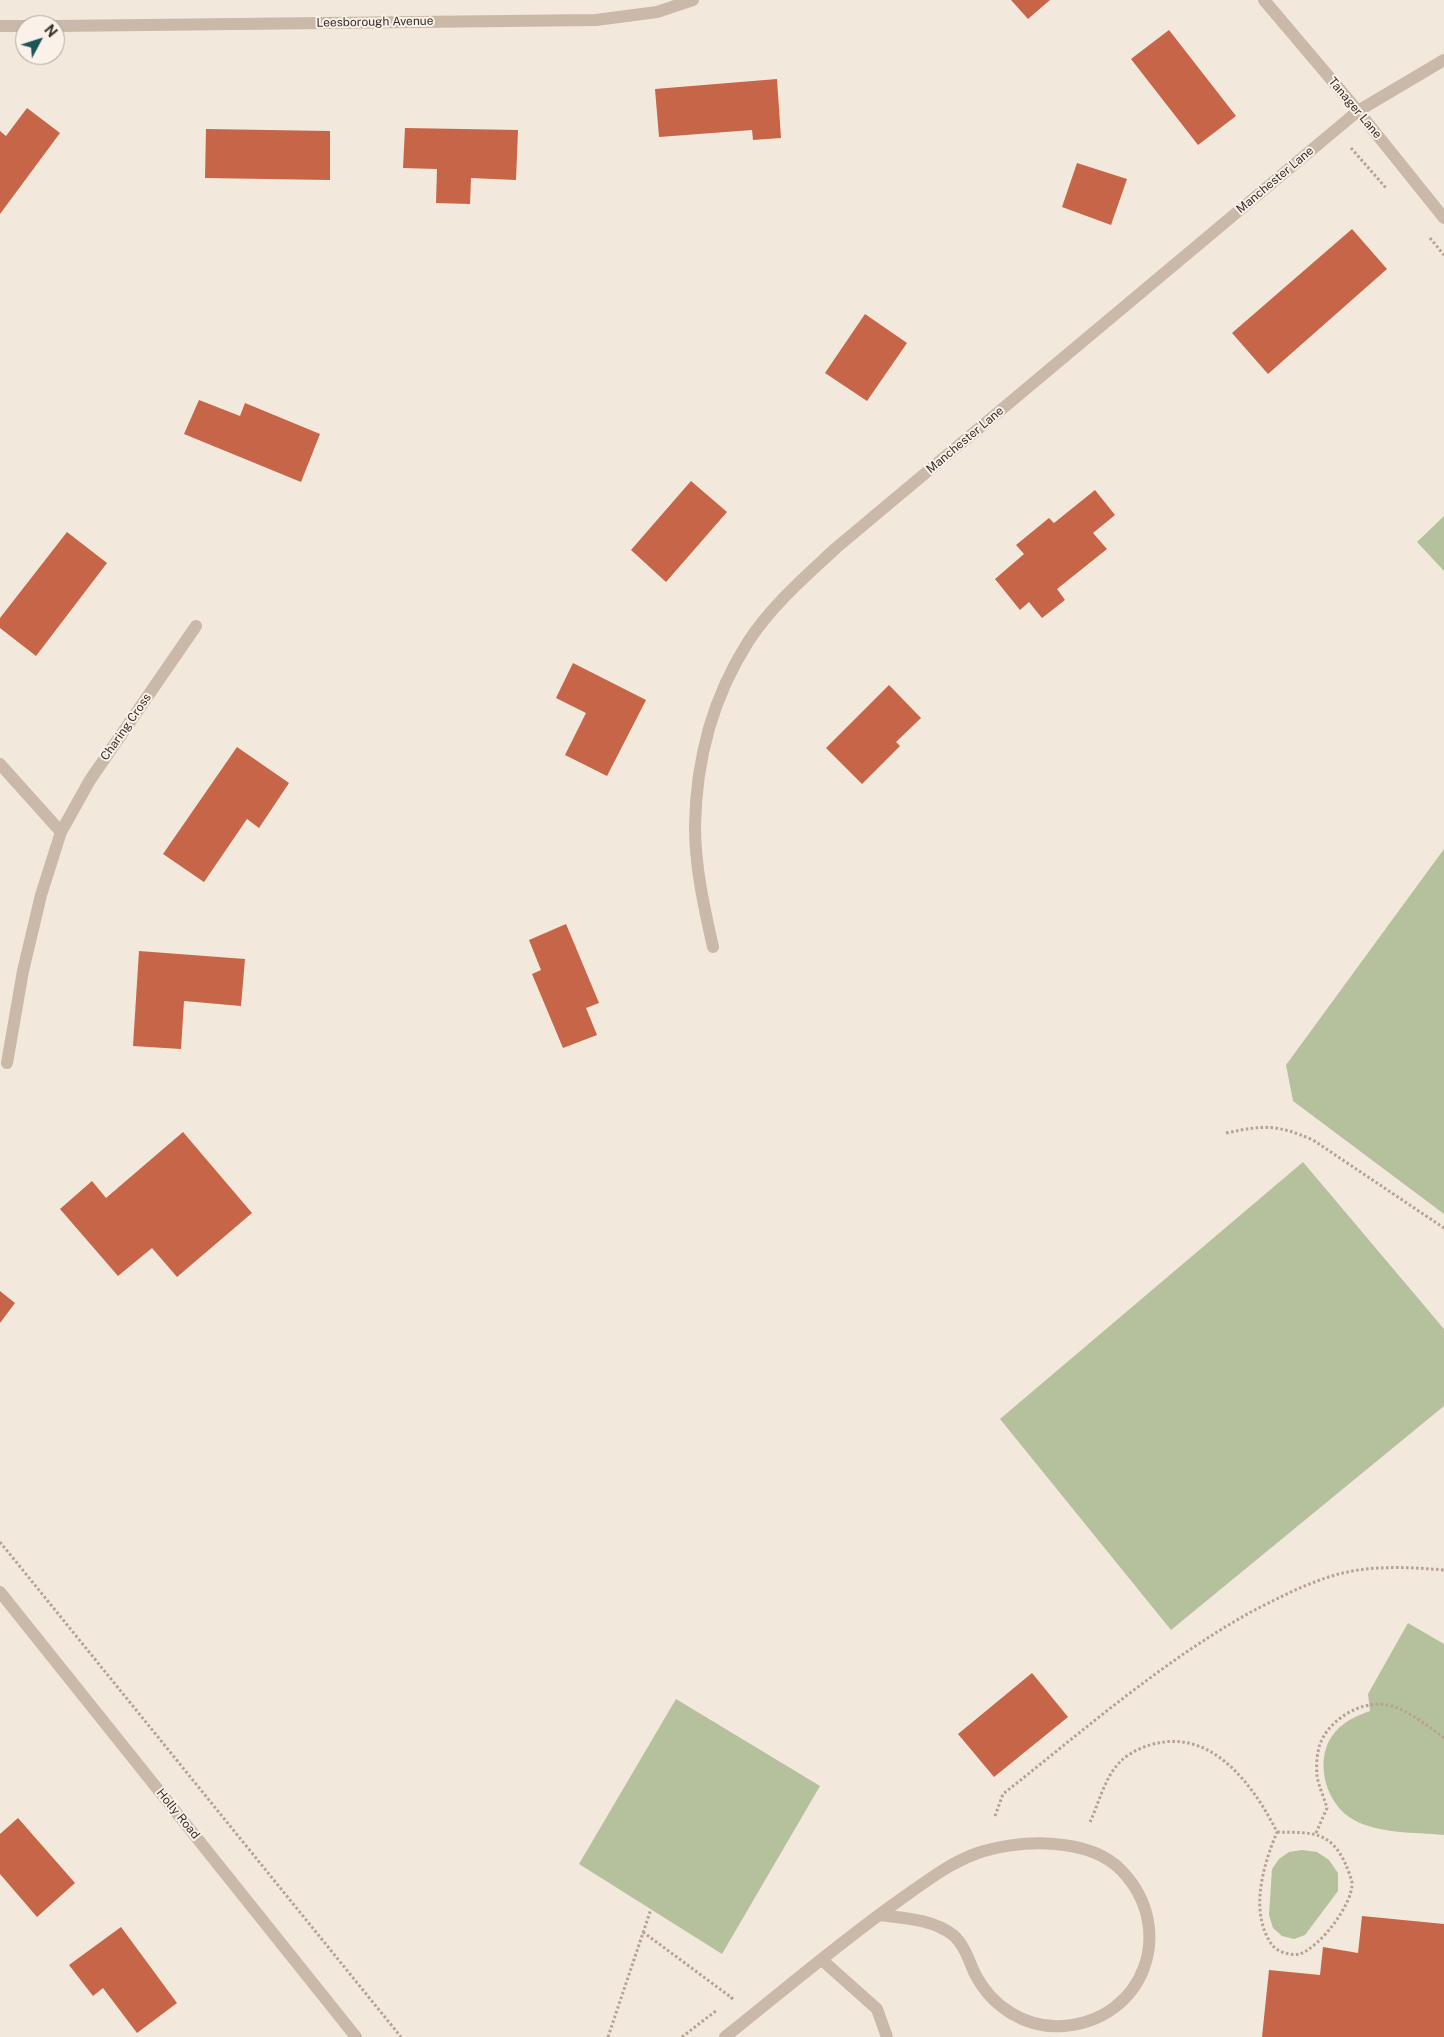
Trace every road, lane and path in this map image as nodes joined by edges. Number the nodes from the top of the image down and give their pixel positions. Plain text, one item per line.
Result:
1 (693, 0) edge
2 (1264, 0) edge
3 (0, 26) edge
4 (15, 26) edge
5 (65, 26) edge
6 (1444, 60) edge
7 (1358, 111) junction
8 (1444, 218) edge
9 (196, 626) dead end
10 (0, 764) edge
11 (62, 832) junction
12 (713, 946) dead end
13 (7, 1063) dead end
14 (1226, 1133) dead end
15 (1444, 1228) edge
16 (0, 1542) edge
17 (1444, 1570) edge
18 (0, 1592) edge
19 (1444, 1738) edge
20 (995, 1816) dead end
21 (1090, 1822) dead end
22 (1277, 1832) junction
23 (1316, 1833) junction
24 (651, 1909) dead end
25 (879, 1915) junction
26 (643, 1932) junction
27 (822, 1960) junction
28 (725, 2003) dead end
29 (718, 2009) dead end
30 (356, 2037) edge
31 (401, 2037) edge
32 (608, 2037) edge
33 (682, 2037) edge
34 (725, 2037) edge
35 (887, 2037) edge

1 - 5 street, Leesborough Avenue
2 - 7 street, Tanager Lane
3 - 4 street
6 - 7 street, Manchester Lane
7 - 8 street, Tanager Lane
7 - 12 street, Manchester Lane
9 - 11 street, Charing Cross
10 - 11 street
11 - 13 street, Charing Cross
14 - 15 path
16 - 31 path
17 - 20 path
18 - 30 street, Holly Road
19 - 23 path
21 - 22 path
22 - 23 path
22 - 23 path
24 - 26 path
25 - 25 street
25 - 27 street
26 - 28 path
26 - 32 path
27 - 34 street
27 - 35 street
29 - 33 path

